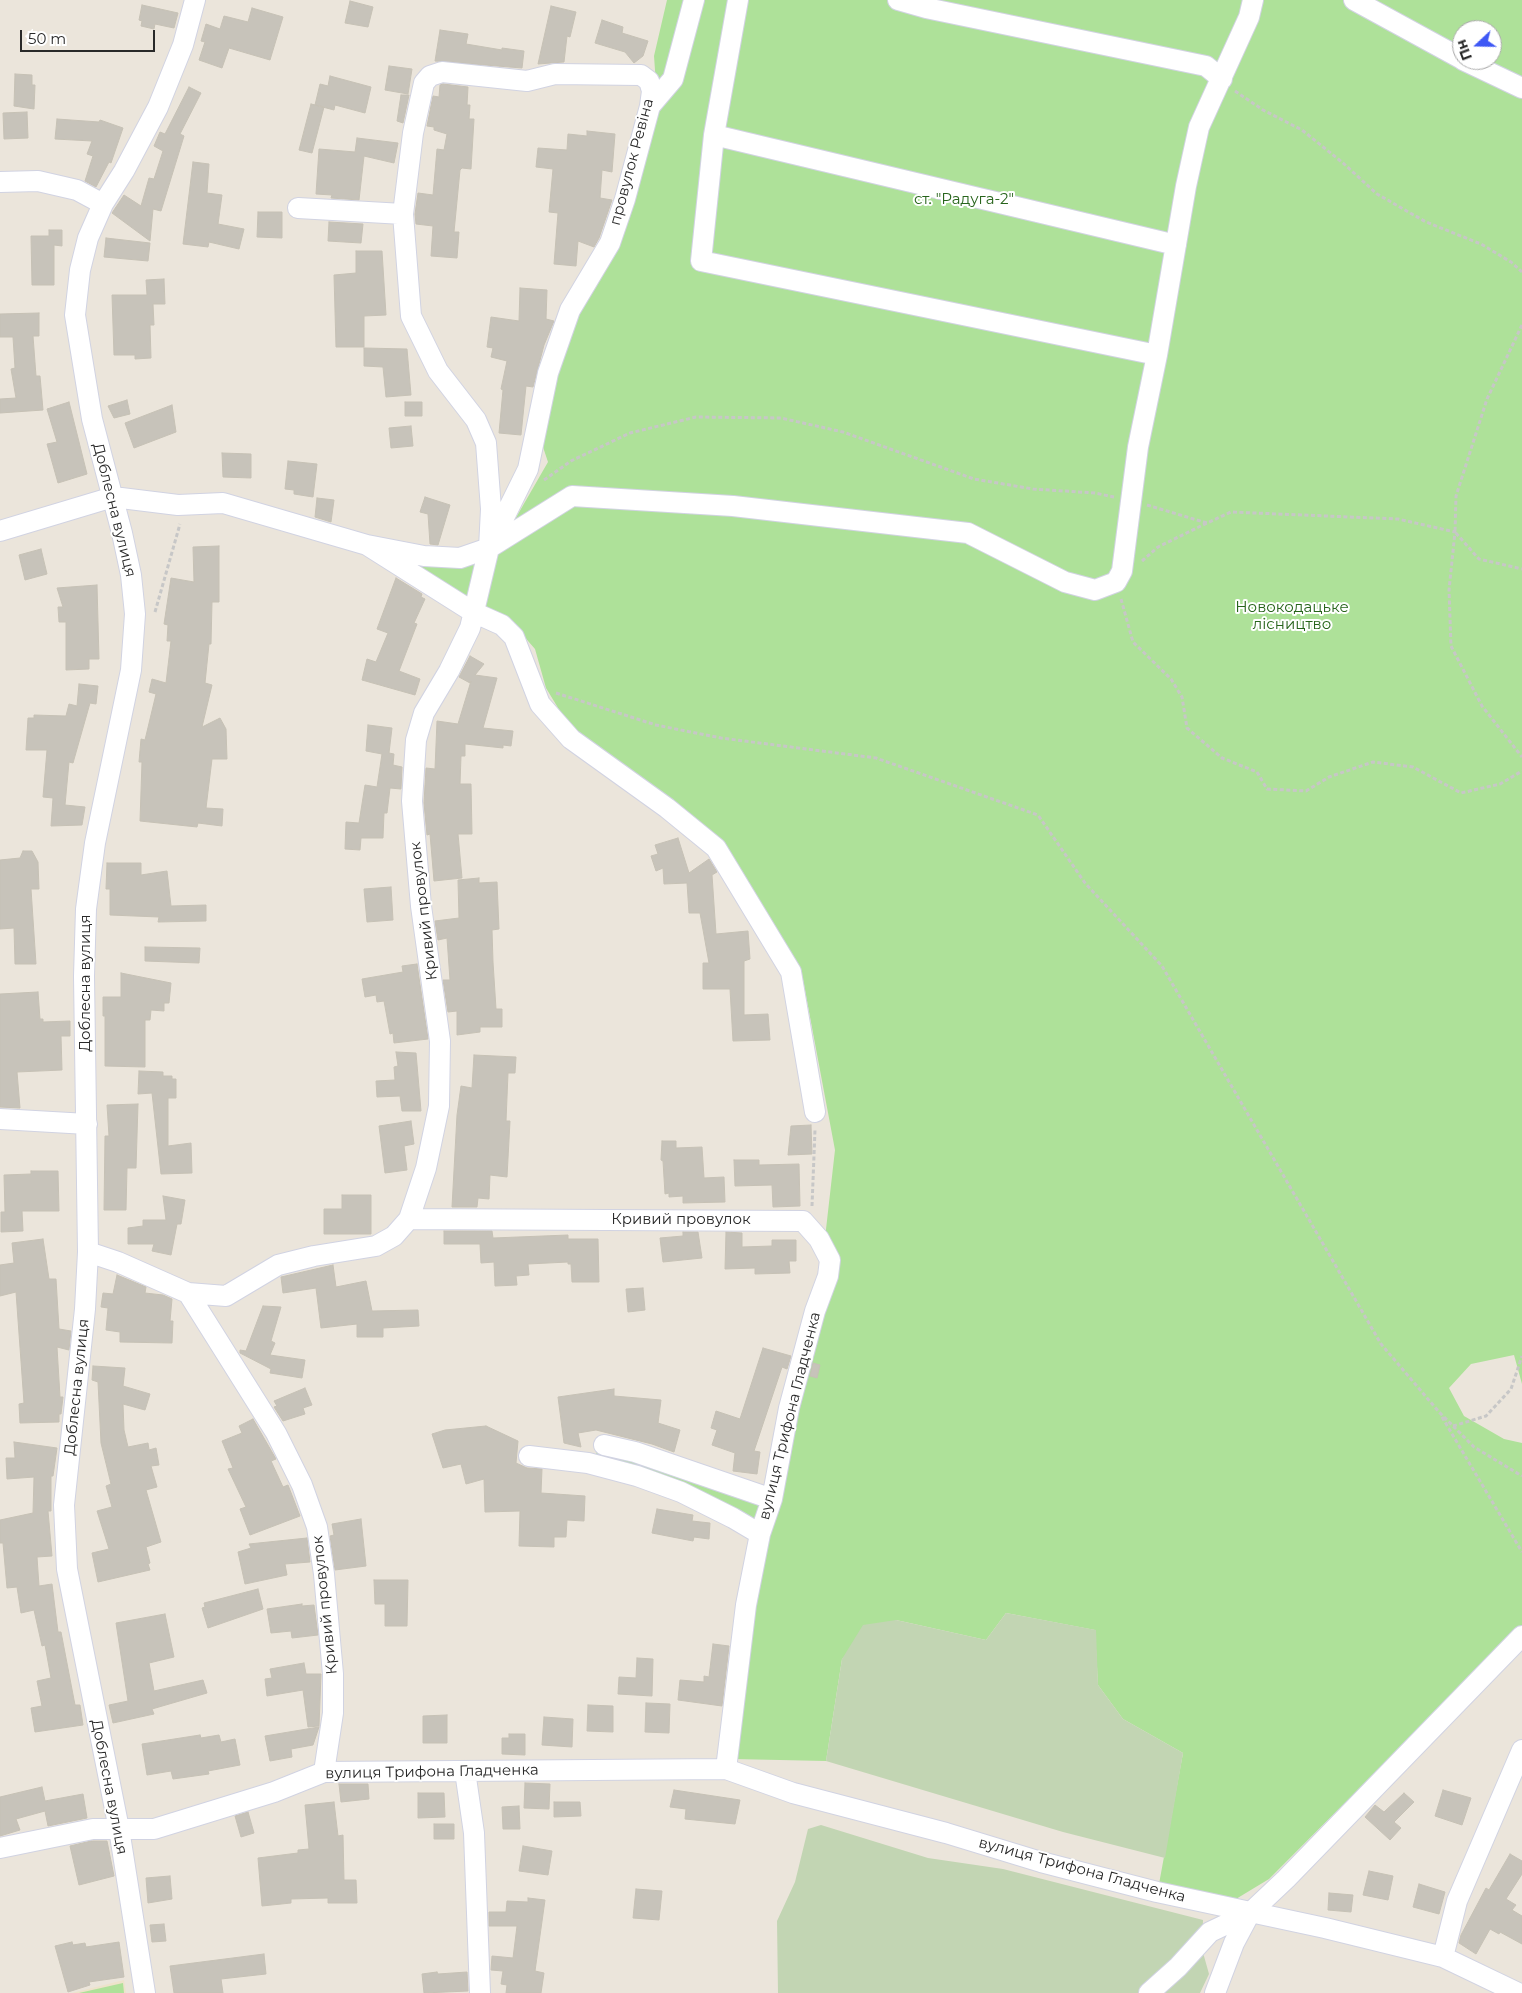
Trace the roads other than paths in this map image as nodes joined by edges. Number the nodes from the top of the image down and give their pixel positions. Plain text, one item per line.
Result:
1 (195, 0) edge
2 (694, 0) edge
3 (738, 0) edge
4 (898, 0) edge
5 (1253, 0) edge
6 (1354, 0) edge
7 (1452, 54) edge
8 (1483, 70) edge
9 (1222, 79) junction
10 (1522, 88) edge
11 (650, 106) junction
12 (714, 135) junction
13 (0, 182) edge
14 (103, 204) junction
15 (298, 208) dead end
16 (403, 214) junction
17 (1176, 245) junction
18 (1157, 355) junction
19 (113, 497) junction
20 (0, 531) edge
21 (368, 545) junction
22 (489, 548) junction
23 (473, 612) junction
24 (816, 1112) road end
25 (0, 1120) edge
26 (87, 1124) junction
27 (409, 1219) junction
28 (803, 1221) joint
29 (88, 1252) junction
30 (188, 1293) junction
31 (604, 1445) dead end
32 (529, 1456) dead end
33 (772, 1499) junction
34 (760, 1534) junction
35 (1522, 1636) edge
36 (1522, 1750) edge
37 (726, 1769) junction
38 (465, 1770) junction
39 (324, 1772) junction
40 (119, 1829) junction
41 (0, 1848) edge
42 (1250, 1913) junction
43 (1443, 1957) junction
44 (145, 1993) edge
45 (480, 1993) edge
46 (1149, 1993) edge
47 (1215, 1993) edge
48 (1518, 1993) edge

1 - 14 street, Доблесна вулиця
2 - 11 street
3 - 12 street
4 - 9 street
5 - 9 street
6 - 7 street
8 - 10 street
9 - 17 street
11 - 16 street, провулок Ревіна
11 - 22 street, провулок Ревіна
12 - 17 street
12 - 18 street
13 - 14 street
14 - 19 street, Доблесна вулиця
15 - 16 street
16 - 22 street, провулок Ревіна
17 - 18 street
18 - 22 street
19 - 20 street
19 - 21 street
19 - 26 street, Доблесна вулиця
21 - 22 street
21 - 23 street
22 - 23 street, провулок Ревіна
23 - 24 street
23 - 27 street, Кривий провулок
25 - 26 street
26 - 29 street, Доблесна вулиця
27 - 28 street, Кривий провулок
27 - 30 street, Кривий провулок
28 - 33 street, вулиця Трифона Гладченка
29 - 30 street, Кривий провулок
29 - 40 street, Доблесна вулиця
30 - 39 street, Кривий провулок
31 - 33 street
32 - 34 street
33 - 34 street, вулиця Трифона Гладченка
34 - 37 street, вулиця Трифона Гладченка
35 - 42 street
36 - 43 street
37 - 38 street, вулиця Трифона Гладченка
37 - 42 street, вулиця Трифона Гладченка
38 - 39 street, вулиця Трифона Гладченка
38 - 45 street
39 - 40 street, вулиця Трифона Гладченка
40 - 41 street, вулиця Трифона Гладченка
40 - 44 street, Доблесна вулиця
42 - 43 street, вулиця Трифона Гладченка
42 - 46 street
42 - 47 street
43 - 48 street, вулиця Трифона Гладченка

